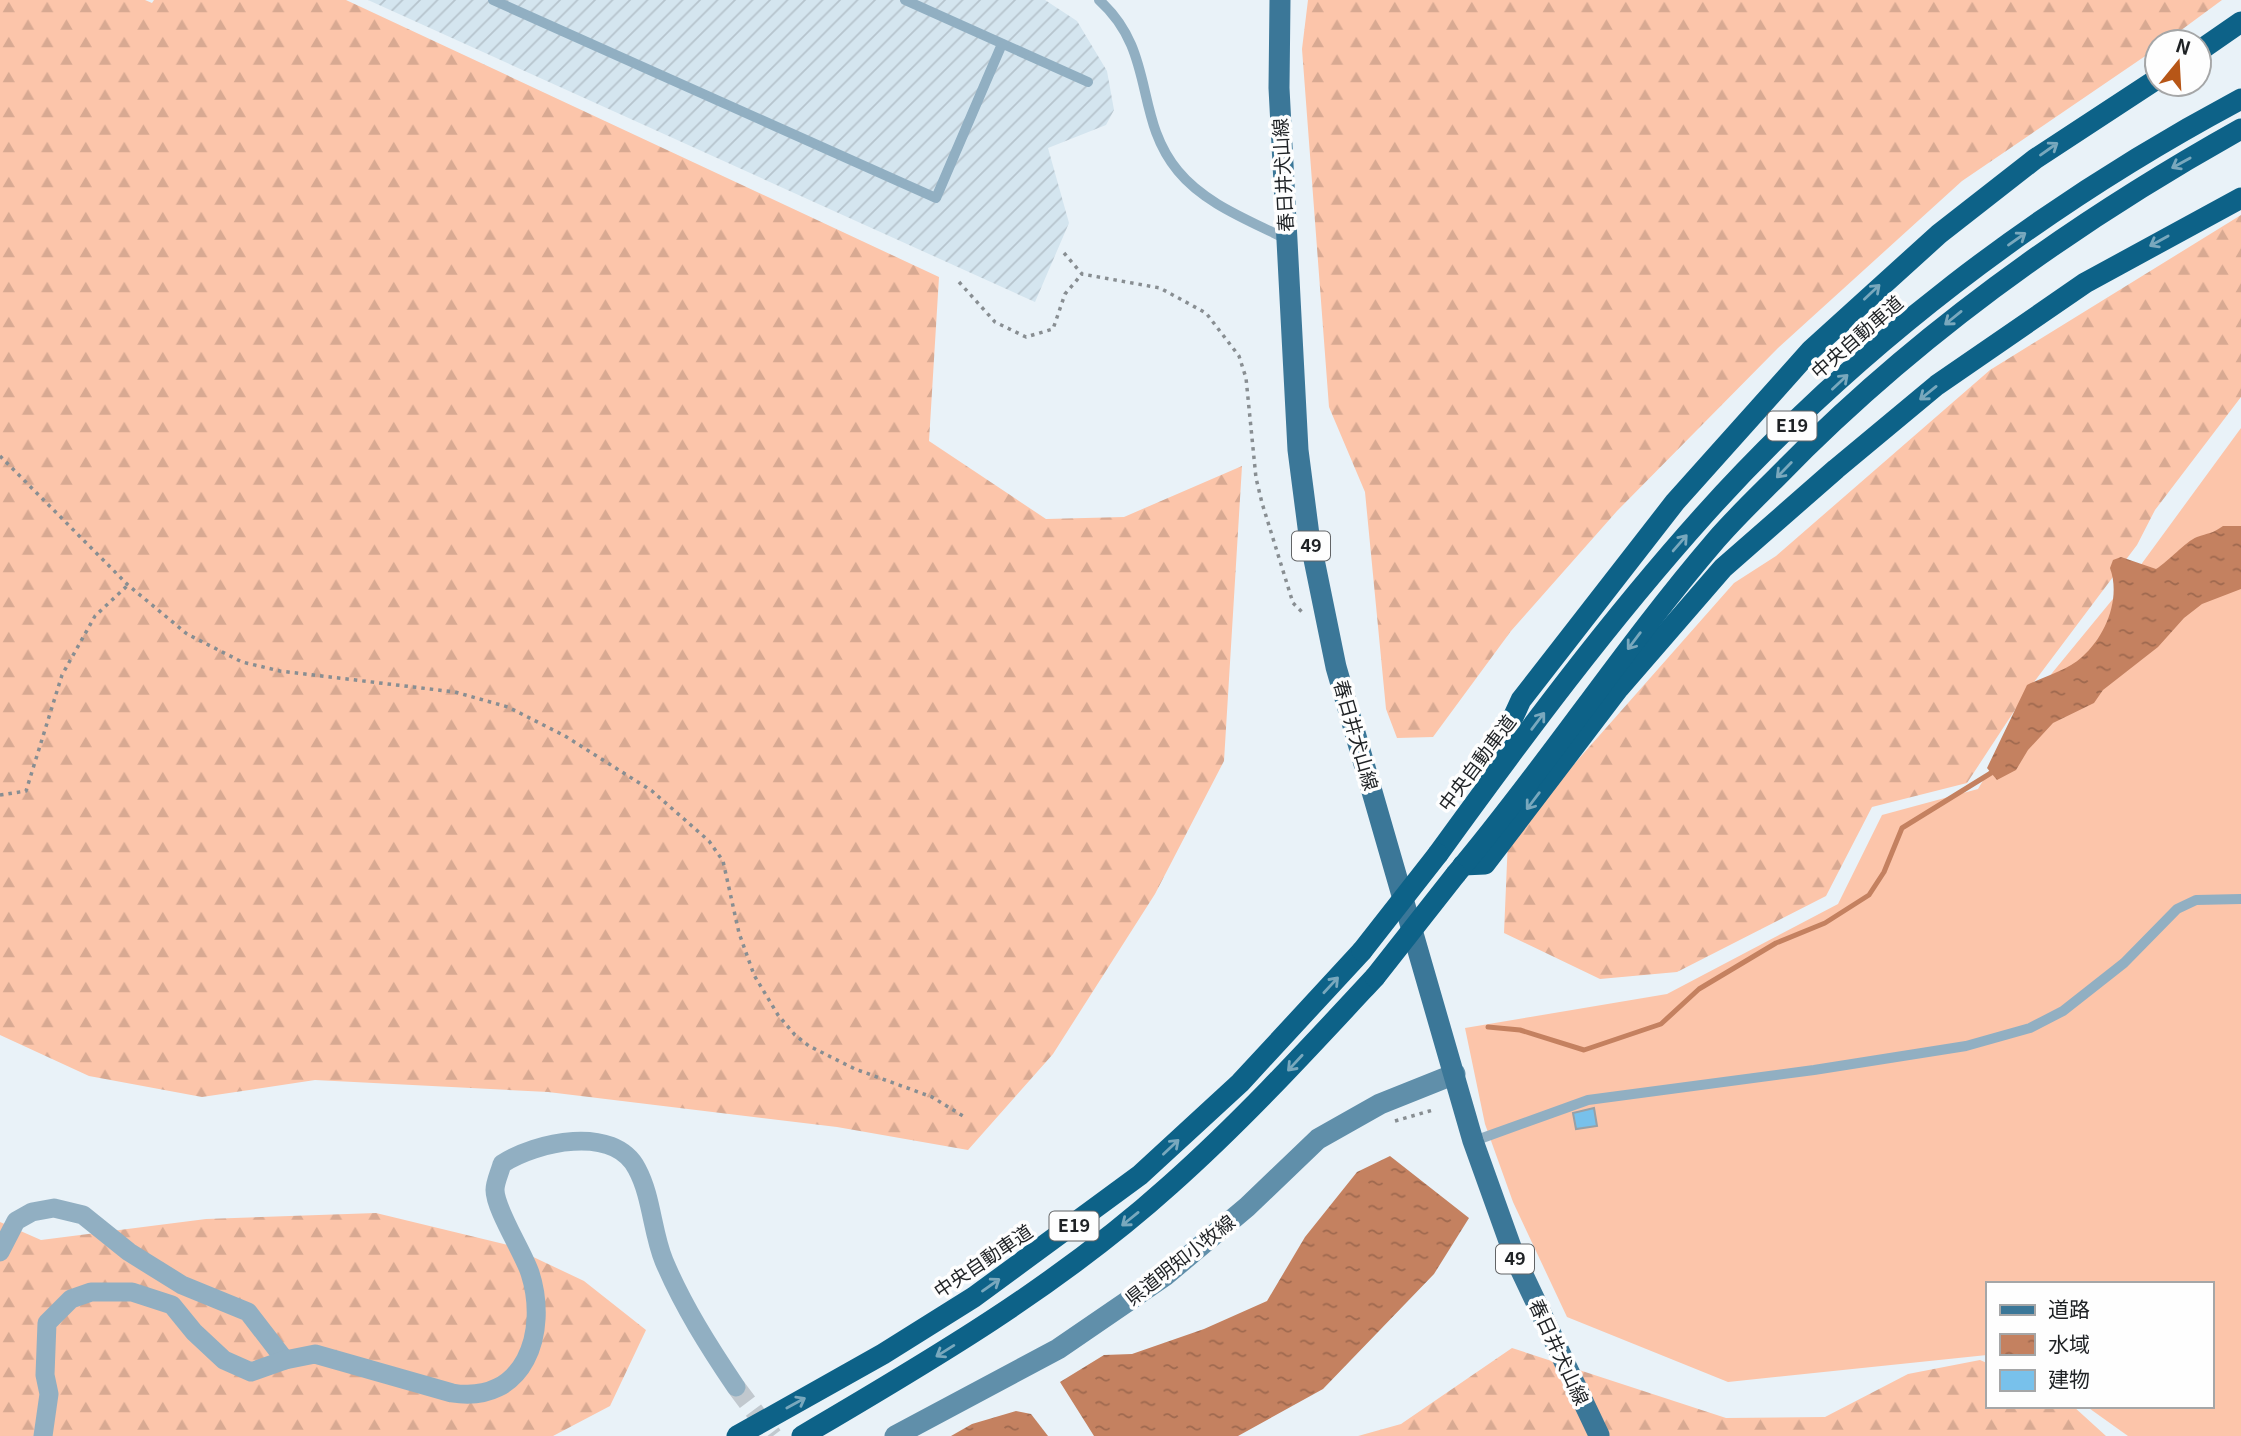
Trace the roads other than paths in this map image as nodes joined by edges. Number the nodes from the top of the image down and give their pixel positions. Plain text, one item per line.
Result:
1 (494, 0) edge
2 (905, 0) edge
3 (1099, 0) edge
4 (1280, 0) edge
5 (2241, 22) edge
6 (2213, 41) edge
7 (1002, 44) junction
8 (1088, 82) dead end
9 (2143, 88) edge
10 (2241, 99) edge
11 (2241, 130) edge
12 (2241, 198) edge
13 (1286, 240) junction
14 (1472, 807) junction
15 (1460, 869) junction
16 (2241, 899) edge
17 (1455, 1074) junction
18 (1473, 1142) junction
19 (0, 1252) edge
20 (285, 1360) junction
21 (736, 1387) tunnel mouth
22 (1599, 1435) edge
23 (43, 1436) edge
24 (737, 1436) edge
25 (802, 1436) edge
26 (895, 1436) edge

1 - 7 lane
2 - 7 lane
3 - 13 lane
4 - 13 main road, 春日井犬山線 / 49
5 - 6 highway
7 - 8 lane
14 -> 9 highway
14 -> 10 highway, 中央自動車道 / E19
11 -> 15 highway, E19
12 -> 15 highway
13 - 17 main road, 春日井犬山線 / 49
24 -> 14 highway, 中央自動車道 / E19, bridge
15 -> 25 highway, E19, bridge
16 - 18 lane
17 - 18 main road, 春日井犬山線 / 49
17 - 26 main road, 県道明知小牧線
18 - 22 main road, 春日井犬山線 / 49
19 - 20 street
20 - 21 street
20 - 23 street

